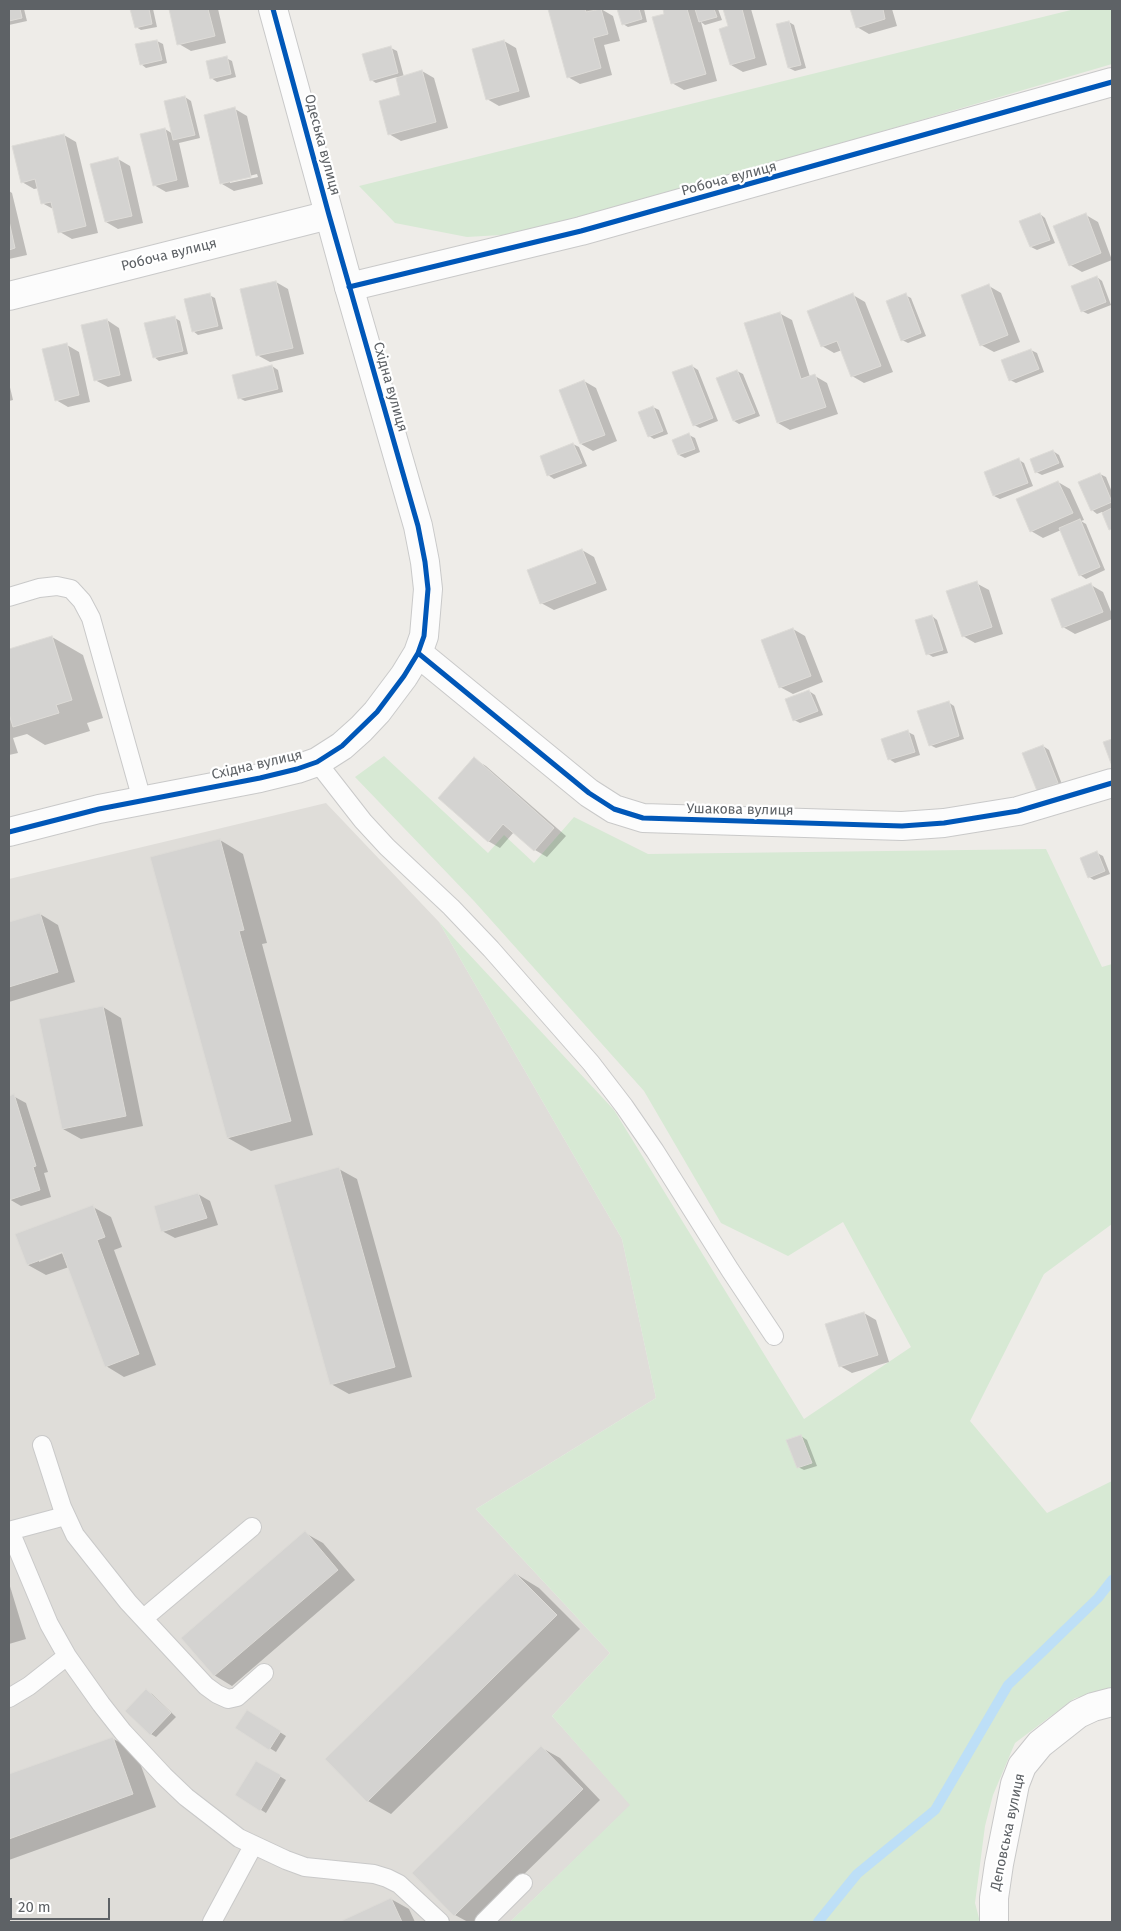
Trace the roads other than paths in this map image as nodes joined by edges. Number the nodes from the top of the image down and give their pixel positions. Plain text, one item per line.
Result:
1 (273, 9) edge
2 (1112, 82) edge
3 (329, 215) junction
4 (350, 287) junction
5 (9, 296) edge
6 (9, 597) edge
7 (418, 654) junction
8 (317, 762) junction
9 (1112, 782) edge
10 (142, 800) junction
11 (9, 832) edge
12 (774, 1336) dead end
13 (42, 1445) dead end
14 (65, 1516) junction
15 (252, 1527) dead end
16 (10, 1531) edge
17 (144, 1618) junction
18 (67, 1656) junction
19 (264, 1673) dead end
20 (9, 1698) edge
21 (1112, 1702) edge
22 (253, 1846) junction
23 (523, 1883) dead end
24 (212, 1922) edge
25 (440, 1922) edge
26 (484, 1922) edge
27 (994, 1922) edge

1 - 3 street, Одеська вулиця
2 - 4 street, Робоча вулиця
3 - 4 street, Одеська вулиця
3 - 5 street, Робоча вулиця
4 - 7 street, Східна вулиця
6 - 10 lane
7 - 8 street, Східна вулиця
7 - 9 street, Ушакова вулиця
8 - 10 street, Східна вулиця
8 - 12 lane
10 - 11 street, Східна вулиця
13 - 14 lane
14 - 16 lane
14 - 17 lane
15 - 17 lane
16 - 18 lane
17 - 19 lane
18 - 20 lane
18 - 22 lane
21 - 27 street, Деповська вулиця
22 - 24 lane
22 - 25 lane
23 - 26 lane

